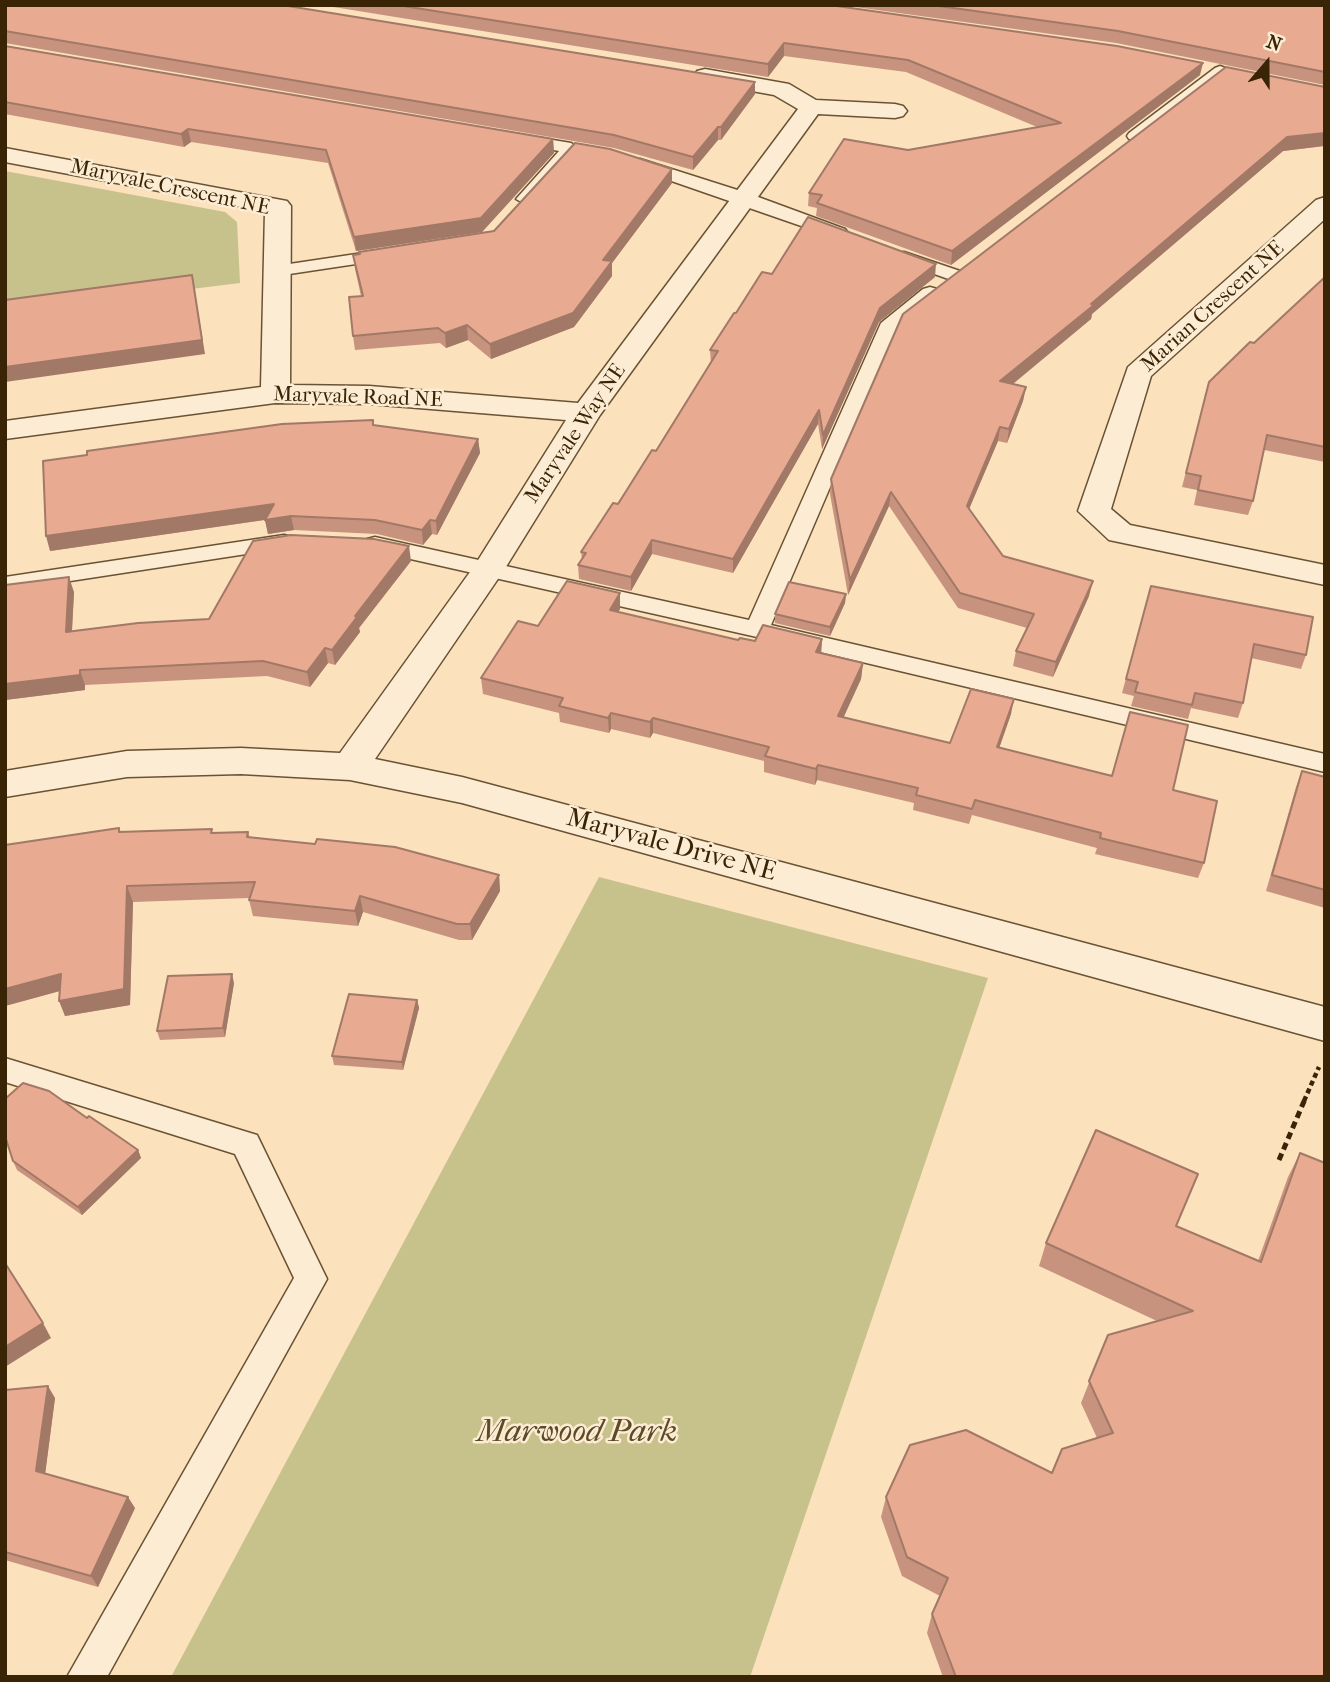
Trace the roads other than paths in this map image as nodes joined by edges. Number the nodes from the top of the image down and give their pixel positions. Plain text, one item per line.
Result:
1 (1194, 66) edge
2 (685, 73) edge
3 (811, 107) junction
4 (895, 111) dead end
5 (502, 136) edge
6 (570, 148) junction
7 (1120, 148) edge
8 (592, 152) edge
9 (5, 155) edge
10 (626, 160) edge
11 (744, 198) junction
12 (1325, 205) edge
13 (516, 208) edge
14 (852, 238) edge
15 (410, 251) edge
16 (890, 252) edge
17 (276, 271) junction
18 (275, 394) junction
19 (586, 413) junction
20 (5, 430) edge
21 (307, 541) edge
22 (349, 543) edge
23 (488, 570) junction
24 (1325, 575) edge
25 (5, 584) edge
26 (757, 629) junction
27 (1325, 763) edge
28 (350, 767) junction
29 (5, 784) edge
30 (1325, 1024) edge
31 (5, 1070) edge
32 (86, 1677) edge

1 - 7 lane
2 - 3 street
3 - 4 street
3 - 11 street, Maryvale Way NE
5 - 6 lane
6 - 8 lane
6 - 13 lane
9 - 17 street, Maryvale Crescent NE
10 - 11 lane
11 - 14 lane
11 - 19 street, Maryvale Way NE
12 - 24 street, Marian Crescent NE
15 - 17 lane
16 - 26 lane
17 - 18 street, Maryvale Crescent NE
18 - 19 street, Maryvale Road NE
18 - 20 street, Maryvale Road NE
19 - 23 street, Maryvale Way NE
21 - 25 lane
22 - 23 lane
23 - 26 lane
23 - 28 street, Maryvale Way NE
26 - 27 lane
28 - 29 street, Maryvale Drive NE
28 - 30 street, Maryvale Drive NE
31 - 32 lane

